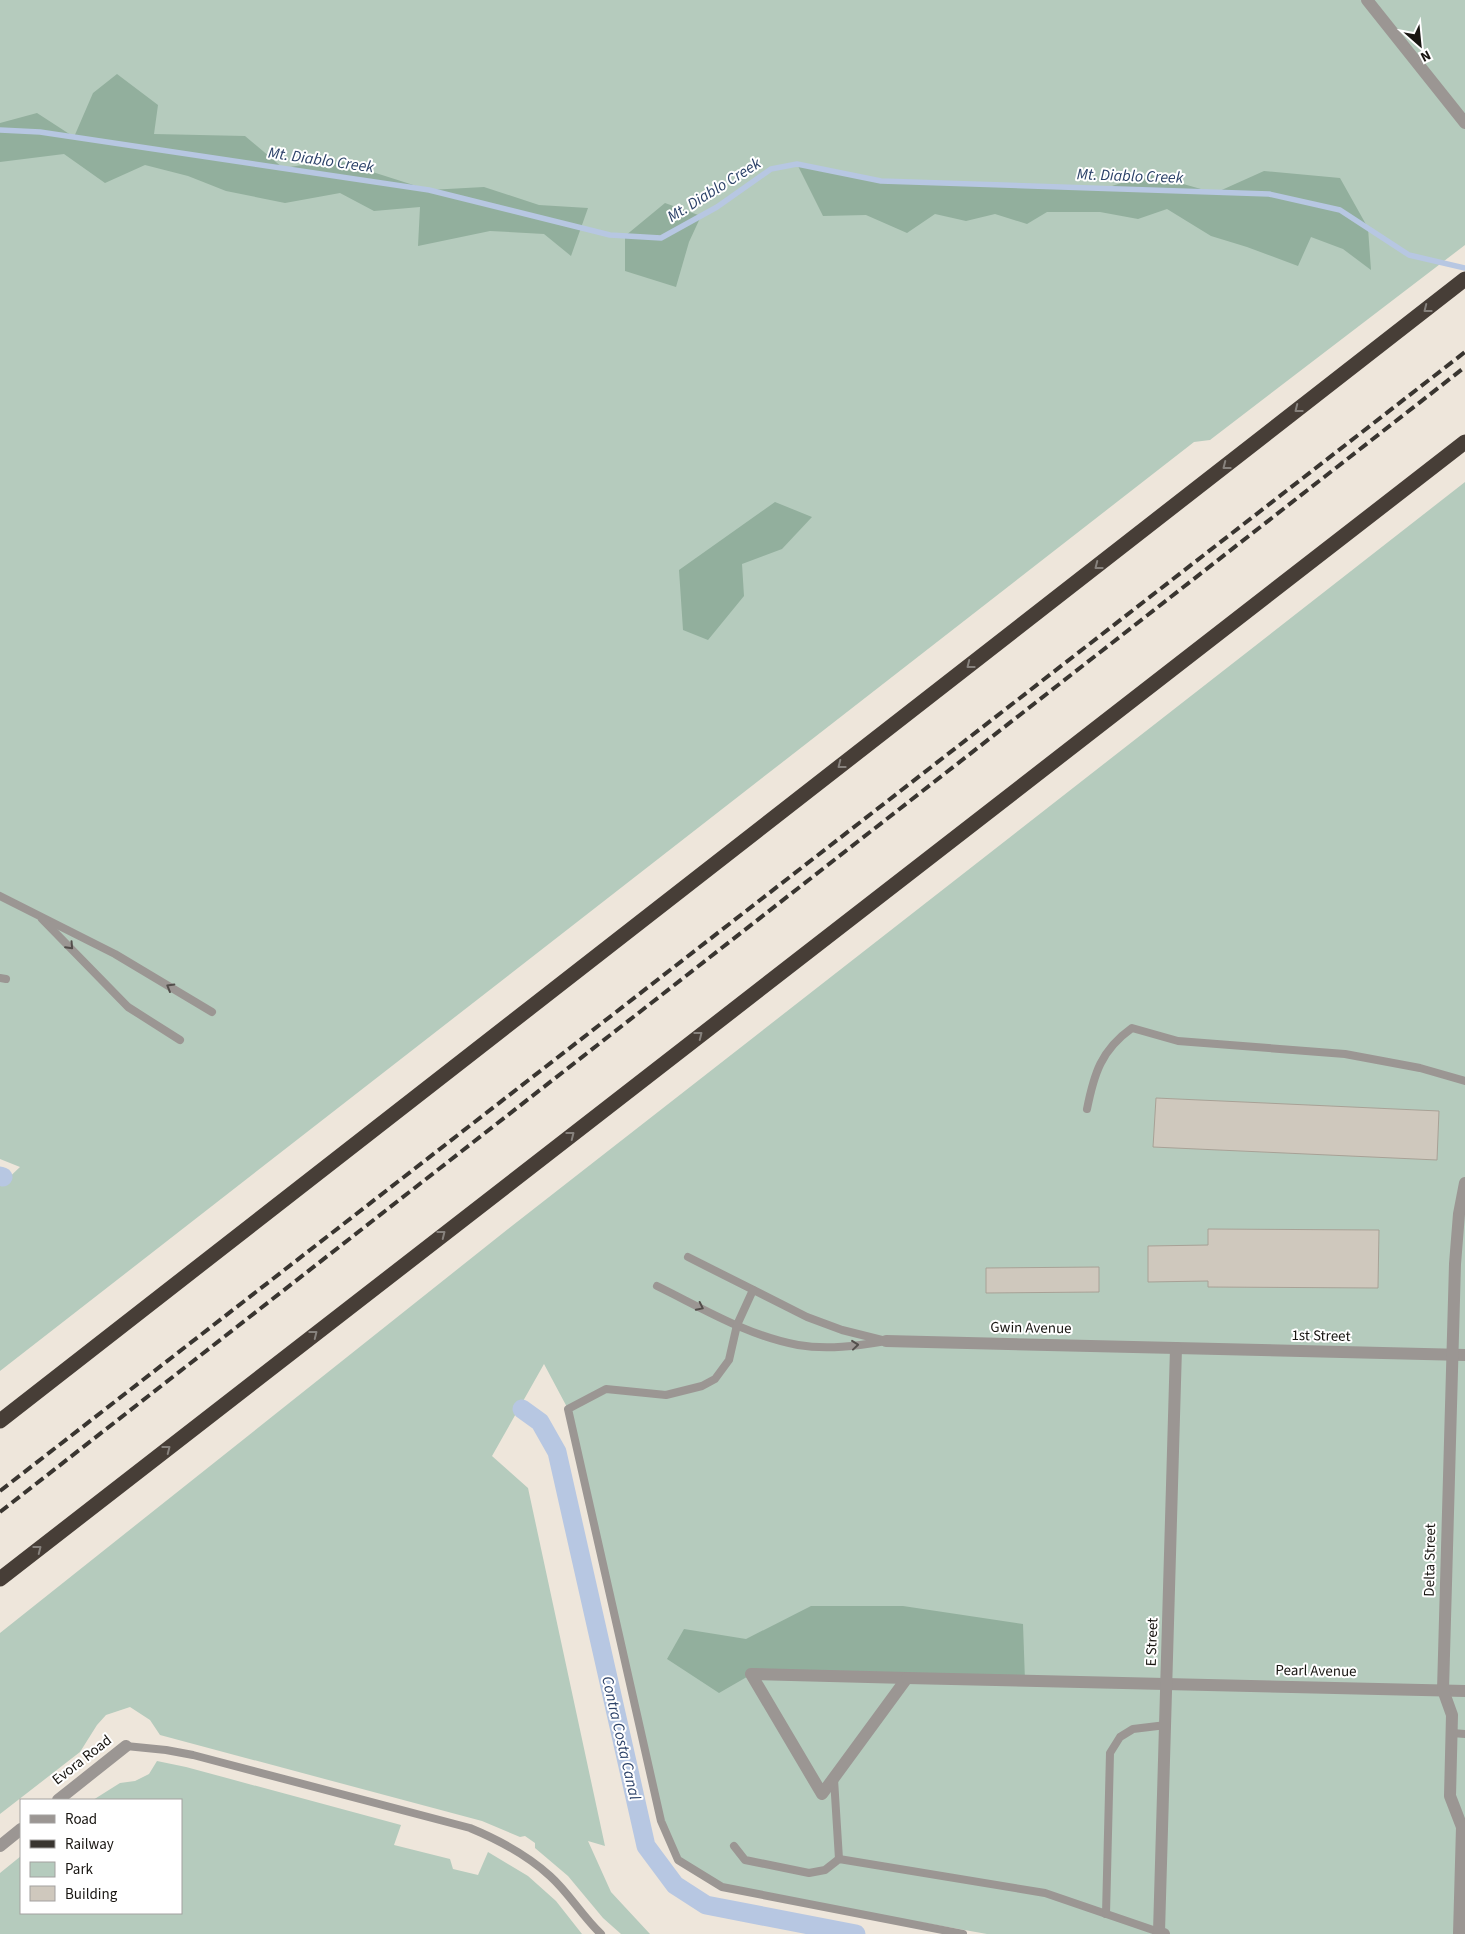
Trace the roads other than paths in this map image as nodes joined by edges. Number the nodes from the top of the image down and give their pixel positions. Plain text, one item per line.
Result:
1 (1367, 0) edge
2 (1465, 123) edge
3 (1465, 280) edge
4 (1465, 442) edge
5 (0, 896) edge
6 (35, 912) junction
7 (212, 1012) dead end
8 (180, 1040) dead end
9 (1465, 1081) edge
10 (1086, 1109) dead end
11 (1465, 1183) edge
12 (688, 1257) dead end
13 (656, 1286) dead end
14 (753, 1290) junction
15 (737, 1325) junction
16 (886, 1341) junction
17 (1176, 1348) junction
18 (1451, 1355) junction
19 (1465, 1356) edge
20 (0, 1421) edge
21 (0, 1578) edge
22 (907, 1678) junction
23 (1167, 1684) junction
24 (1443, 1690) junction
25 (1465, 1691) edge
26 (1166, 1725) junction
27 (1452, 1734) junction
28 (1465, 1734) edge
29 (126, 1746) joint
30 (834, 1778) junction
31 (59, 1799) edge
32 (20, 1830) edge
33 (1464, 1836) edge
34 (0, 1846) edge
35 (734, 1846) dead end
36 (839, 1859) junction
37 (1106, 1914) junction
38 (1162, 1933) edge
39 (601, 1934) edge
40 (963, 1934) edge
41 (1459, 1934) edge

1 - 2 street
3 -> 20 highway
21 -> 4 highway
5 - 6 lane
7 -> 6 lane
6 -> 8 lane
9 - 10 lane
11 - 18 street, Delta Street
12 - 14 lane
13 -> 15 lane
14 - 15 lane
14 - 16 lane
15 -> 16 lane
15 - 40 lane
16 - 17 street, Gwin Avenue
17 - 18 street, 1st Street
17 - 23 street, E Street
18 - 19 street, 1st Street
18 - 24 street, Delta Street
22 - 23 street, Pearl Avenue
22 - 30 street
22 - 30 street, Pearl Avenue
23 - 24 street, Pearl Avenue
23 - 26 street, E Street
24 - 25 street, Pearl Avenue
24 - 27 street, Delta Street
26 - 37 lane
26 - 38 street, E Street
27 - 28 lane
27 - 33 street, Delta Street
29 - 31 street, Evora Road
29 - 39 lane
30 - 36 lane
32 - 34 street
33 - 41 street, Delta Street
35 - 36 lane
36 - 37 lane
37 - 38 lane

